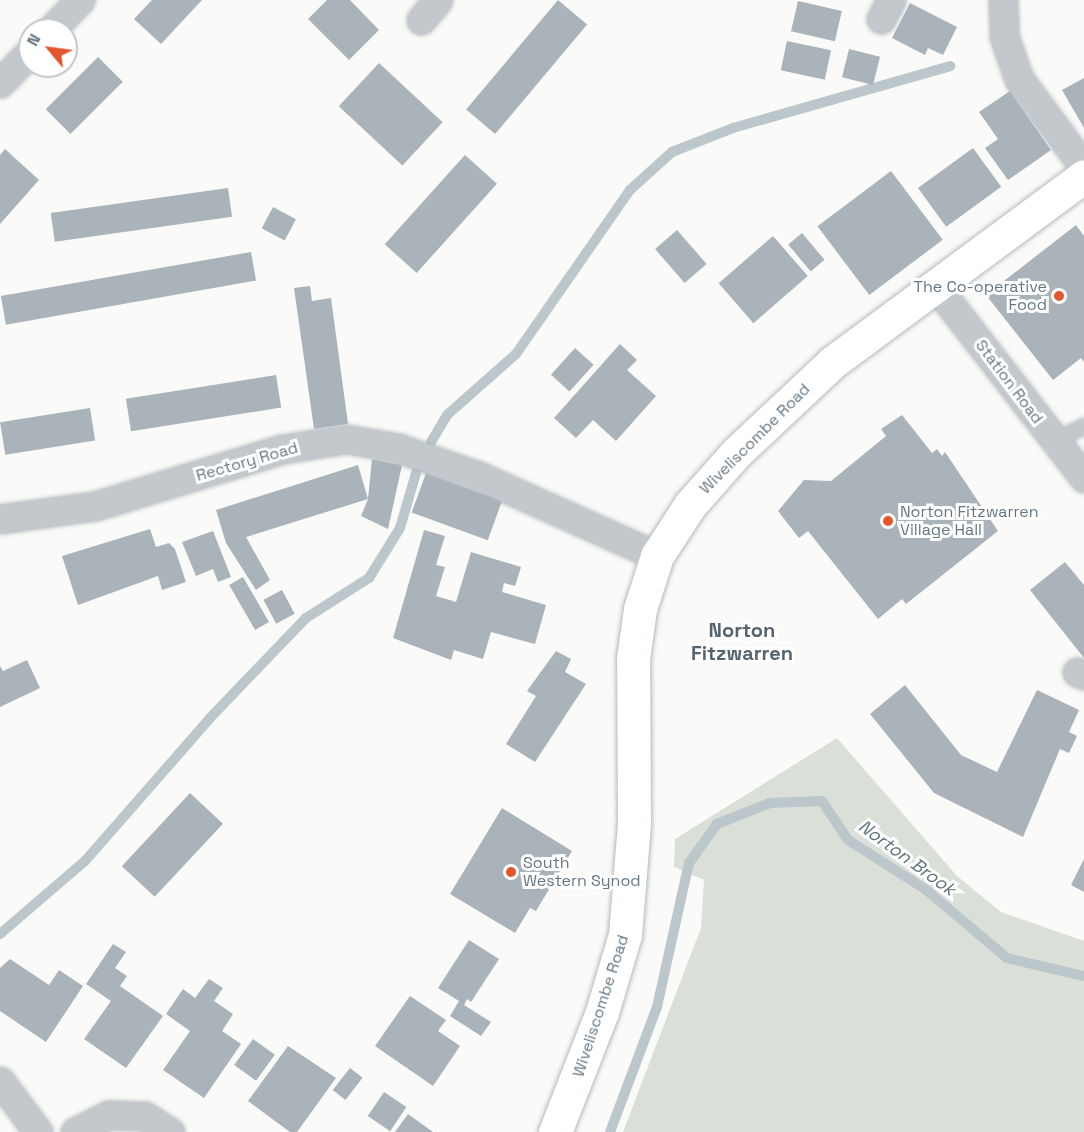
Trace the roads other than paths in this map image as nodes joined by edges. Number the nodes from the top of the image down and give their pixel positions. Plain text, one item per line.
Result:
1 (80, 0) edge
2 (1006, 0) edge
3 (63, 18) edge
4 (18, 64) edge
5 (0, 83) edge
6 (1084, 167) edge
7 (1084, 176) edge
8 (935, 285) junction
9 (1084, 426) edge
10 (1055, 441) junction
11 (1084, 478) edge
12 (0, 519) edge
13 (657, 556) junction
14 (0, 1081) edge
15 (38, 1132) edge
16 (75, 1132) edge
17 (170, 1132) edge
18 (555, 1132) edge

1 - 3 street
2 - 6 street
4 - 5 street
7 - 8 main road, Wiveliscombe Road
8 - 10 street, Station Road
8 - 13 main road, Wiveliscombe Road
9 - 10 lane
10 - 11 street, Station Road
12 - 13 street, Rectory Road
13 - 18 main road, Wiveliscombe Road
14 - 15 street
16 - 17 street

